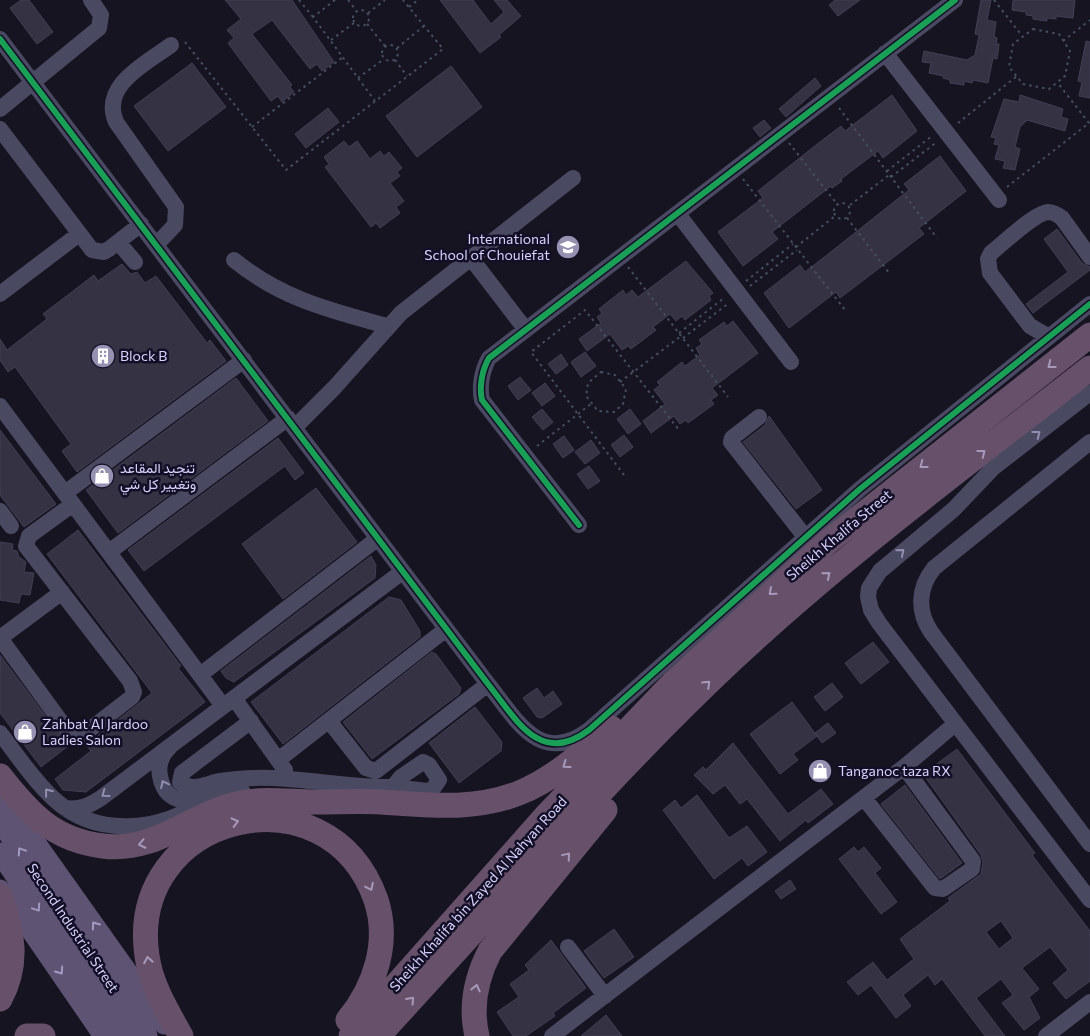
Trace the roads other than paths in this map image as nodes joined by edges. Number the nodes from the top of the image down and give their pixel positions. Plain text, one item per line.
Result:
1 (91, 0) edge
2 (950, 2) edge
3 (0, 40) edge
4 (175, 46) road end
5 (885, 53) junction
6 (33, 83) junction
7 (0, 109) edge
8 (0, 129) edge
9 (573, 178) dead end
10 (999, 200) road end
11 (678, 214) junction
12 (141, 224) junction
13 (80, 234) junction
14 (118, 242) junction
15 (156, 244) junction
16 (470, 257) junction
17 (1090, 257) edge
18 (234, 260) dead end
19 (135, 262) dead end
20 (0, 294) edge
21 (1090, 304) edge
22 (387, 326) junction
23 (526, 330) junction
24 (1090, 335) edge
25 (1049, 337) junction
26 (244, 360) junction
27 (791, 362) dead end
28 (1090, 368) edge
29 (1090, 393) edge
30 (0, 406) edge
31 (759, 417) dead end
32 (948, 421) junction
33 (291, 423) junction
34 (974, 425) junction
35 (1090, 442) edge
36 (69, 498) junction
37 (0, 512) edge
38 (579, 525) dead end
39 (11, 526) dead end
40 (806, 538) junction
41 (377, 539) junction
42 (109, 552) junction
43 (402, 572) junction
44 (62, 592) junction
45 (445, 630) junction
46 (0, 638) edge
47 (200, 675) junction
48 (674, 682) junction
49 (488, 684) junction
50 (229, 702) junction
51 (683, 708) junction
52 (251, 720) junction
53 (329, 721) junction
54 (955, 724) junction
55 (0, 734) edge
56 (172, 744) junction
57 (278, 760) junction
58 (614, 761) junction
59 (904, 767) junction
60 (0, 776) edge
61 (290, 778) junction
62 (393, 786) dead end
63 (0, 793) edge
64 (864, 798) junction
65 (203, 800) junction
66 (343, 801) junction
67 (65, 808) junction
68 (0, 821) edge
69 (1090, 844) edge
70 (0, 853) edge
71 (1, 900) edge
72 (1090, 900) edge
73 (568, 947) dead end
74 (605, 996) junction
75 (0, 999) edge
76 (1090, 1002) edge
77 (342, 1035) edge
78 (556, 1035) edge
79 (27, 1036) edge
80 (43, 1036) edge
81 (104, 1036) edge
82 (125, 1036) edge
83 (147, 1036) edge
84 (174, 1036) edge
85 (181, 1036) edge
86 (378, 1036) edge
87 (477, 1036) edge
88 (1046, 1036) edge

1 - 6 street
2 - 5 street
3 - 6 street
4 - 15 street
5 - 10 street
5 - 11 street
6 - 7 street
6 - 12 street
8 - 13 street
9 - 16 street
11 - 23 street
11 - 27 street
12 - 14 street
12 - 15 street
13 - 14 street
13 - 20 street
14 - 19 street
15 - 26 street
16 - 22 street
16 - 23 street
17 - 25 street
18 - 22 street
21 - 25 street
22 - 33 street
23 - 38 street
24 -> 34 highway, Sheikh Khalifa Street
25 - 32 street
26 - 33 street
26 - 36 street
51 -> 28 highway, Sheikh Khalifa Street
54 -> 29 street
30 - 36 street
31 - 40 street
32 - 34 highway
32 - 40 street
33 - 41 street
33 - 42 street
34 -> 48 highway, Sheikh Khalifa Street
35 - 69 street
36 - 42 street
36 - 44 street
37 - 39 street
40 - 49 street
41 - 43 street
41 - 47 street
42 - 47 street
43 - 45 street
43 - 50 street
44 - 46 street
44 - 46 street
45 - 49 street
45 - 53 street
47 - 50 street
48 - 58 highway, Sheikh Khalifa Street
48 -> 66 highway
49 - 53 street
50 - 52 street
50 - 56 street
51 - 58 highway, Sheikh Khalifa Street
87 -> 51 highway
52 - 57 street
52 - 61 street
53 - 57 street
54 - 59 street
54 - 72 street
67 -> 55 street
65 -> 56 street
56 -> 67 street
57 - 61 street
58 - 77 highway, Sheikh Khalifa bin Zayed Al Nahyan Road
86 -> 58 highway, Sheikh Khalifa bin Zayed Al Nahyan Road
59 - 64 street
59 - 64 street
66 -> 60 highway
61 - 62 street
84 -> 63 main road
64 - 74 street
65 - 66 street
65 - 67 street
83 -> 68 main road, Second Industrial Street
70 -> 82 main road, Second Industrial Street
71 - 75 highway
71 -> 81 main road
73 - 74 street
74 - 78 street
76 - 88 street
85 -> 77 highway
79 - 80 highway

